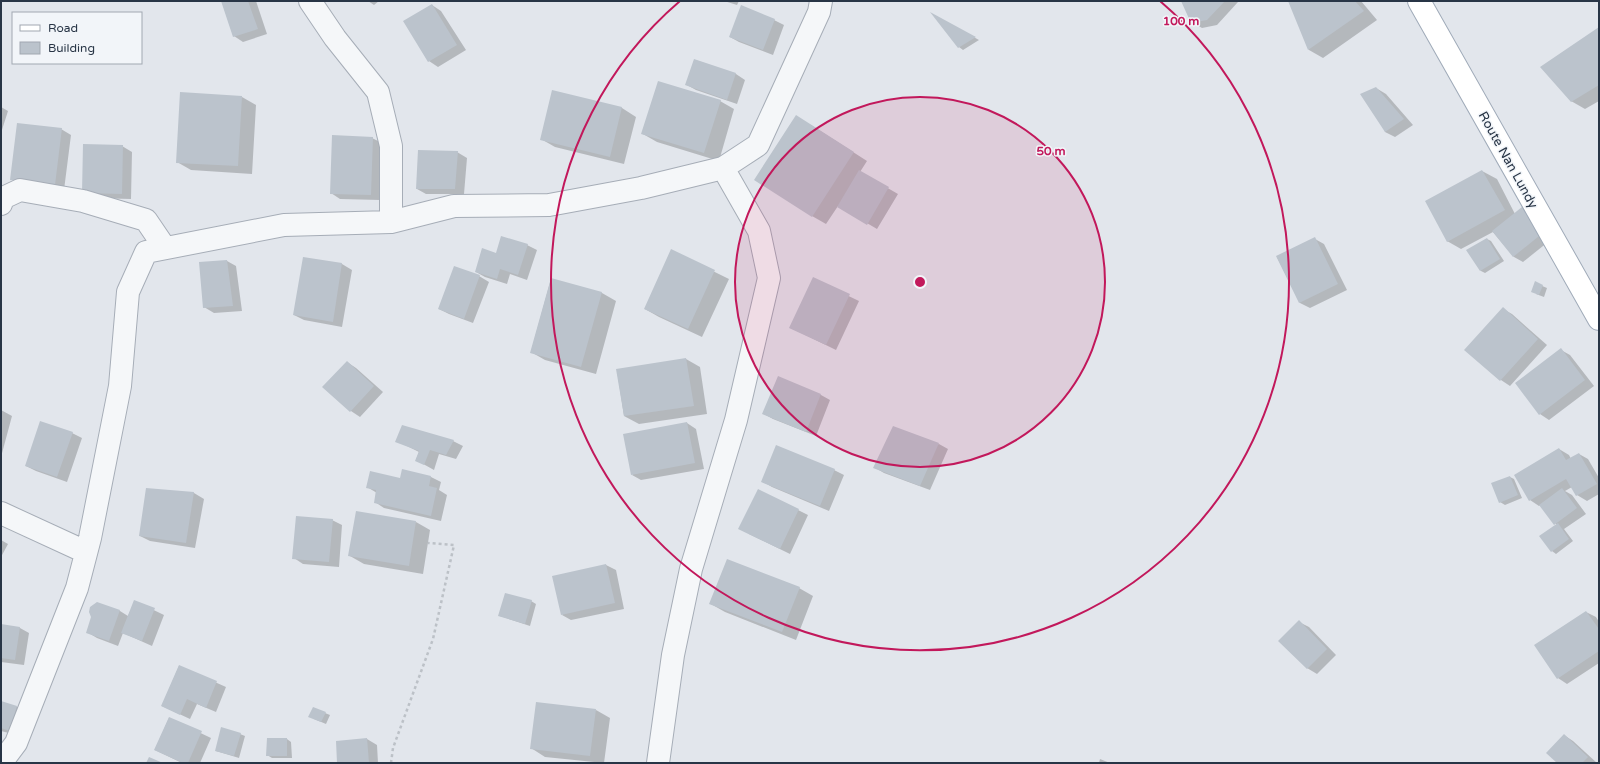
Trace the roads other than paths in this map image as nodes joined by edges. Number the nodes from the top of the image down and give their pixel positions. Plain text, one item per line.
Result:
1 (310, 1) edge
2 (821, 1) edge
3 (1419, 1) edge
4 (723, 168) junction
5 (1, 204) edge
6 (391, 222) junction
7 (165, 248) junction
8 (1599, 318) edge
9 (1, 513) edge
10 (77, 548) dead end
11 (2, 763) edge
12 (658, 763) edge

1 - 6 street
2 - 4 street
3 - 8 main road, Route Nan Lundy
4 - 6 street
4 - 12 street
5 - 7 street
6 - 7 street
7 - 11 street
9 - 10 street

